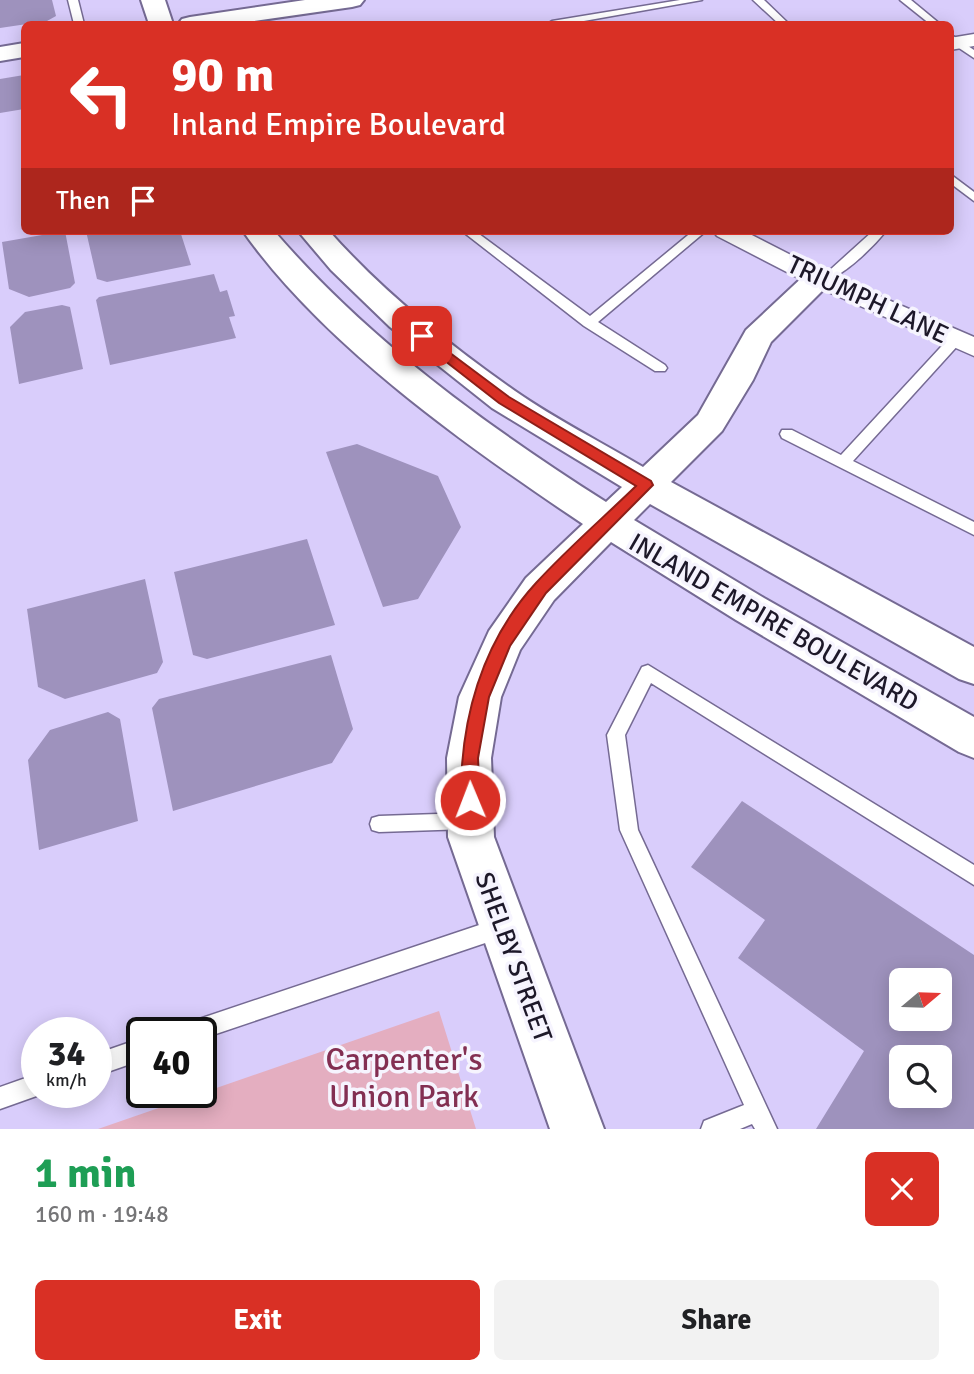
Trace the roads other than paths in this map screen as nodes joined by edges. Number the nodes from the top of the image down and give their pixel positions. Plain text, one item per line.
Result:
1 (73, 0) edge
2 (153, 0) edge
3 (190, 0) edge
4 (352, 0) edge
5 (697, 0) edge
6 (758, 0) edge
7 (905, 0) edge
8 (622, 13) junction
9 (78, 21) edge
10 (160, 21) edge
11 (194, 21) edge
12 (215, 21) edge
13 (571, 21) edge
14 (630, 21) edge
15 (781, 21) edge
16 (931, 21) edge
17 (958, 41) edge
18 (21, 50) edge
19 (0, 54) edge
20 (974, 55) edge
21 (954, 180) edge
22 (974, 198) edge
23 (261, 235) edge
24 (317, 235) edge
25 (473, 235) edge
26 (695, 235) edge
27 (733, 235) edge
28 (876, 235) edge
29 (819, 279) junction
30 (589, 323) junction
31 (965, 343) edge
32 (660, 368) dead end
33 (787, 434) dead end
34 (843, 463) junction
35 (646, 485) junction
36 (608, 523) junction
37 (974, 528) edge
38 (974, 667) edge
39 (974, 739) edge
40 (471, 821) junction
41 (379, 824) dead end
42 (974, 876) edge
43 (504, 927) junction
44 (217, 1023) edge
45 (21, 1091) edge
46 (0, 1098) edge
47 (762, 1120) edge
48 (577, 1129) edge
49 (712, 1129) edge

1 - 9 lane
2 - 10 main road
3 - 11 main road
4 - 12 main road
5 - 8 lane
6 - 15 lane
7 - 16 lane
8 - 13 lane
8 - 14 lane
17 - 20 lane
18 - 19 main road
21 - 22 lane
23 - 36 main road, INLAND EMPIRE BOULEVARD
24 - 35 main road, INLAND EMPIRE BOULEVARD
25 - 30 lane
26 - 30 lane
27 - 29 street, TRIUMPH LANE
28 - 29 lane
29 - 31 street, TRIUMPH LANE
29 - 35 main road, SHELBY STREET
30 - 32 lane
31 - 34 lane
33 - 34 lane
34 - 37 lane
35 - 36 main road, SHELBY STREET
35 - 38 main road, INLAND EMPIRE BOULEVARD
36 - 39 main road, INLAND EMPIRE BOULEVARD
36 - 40 main road, SHELBY STREET
40 - 41 lane
40 - 43 main road, SHELBY STREET
42 - 47 lane
43 - 44 lane
43 - 48 main road, SHELBY STREET
45 - 46 lane
47 - 49 lane

